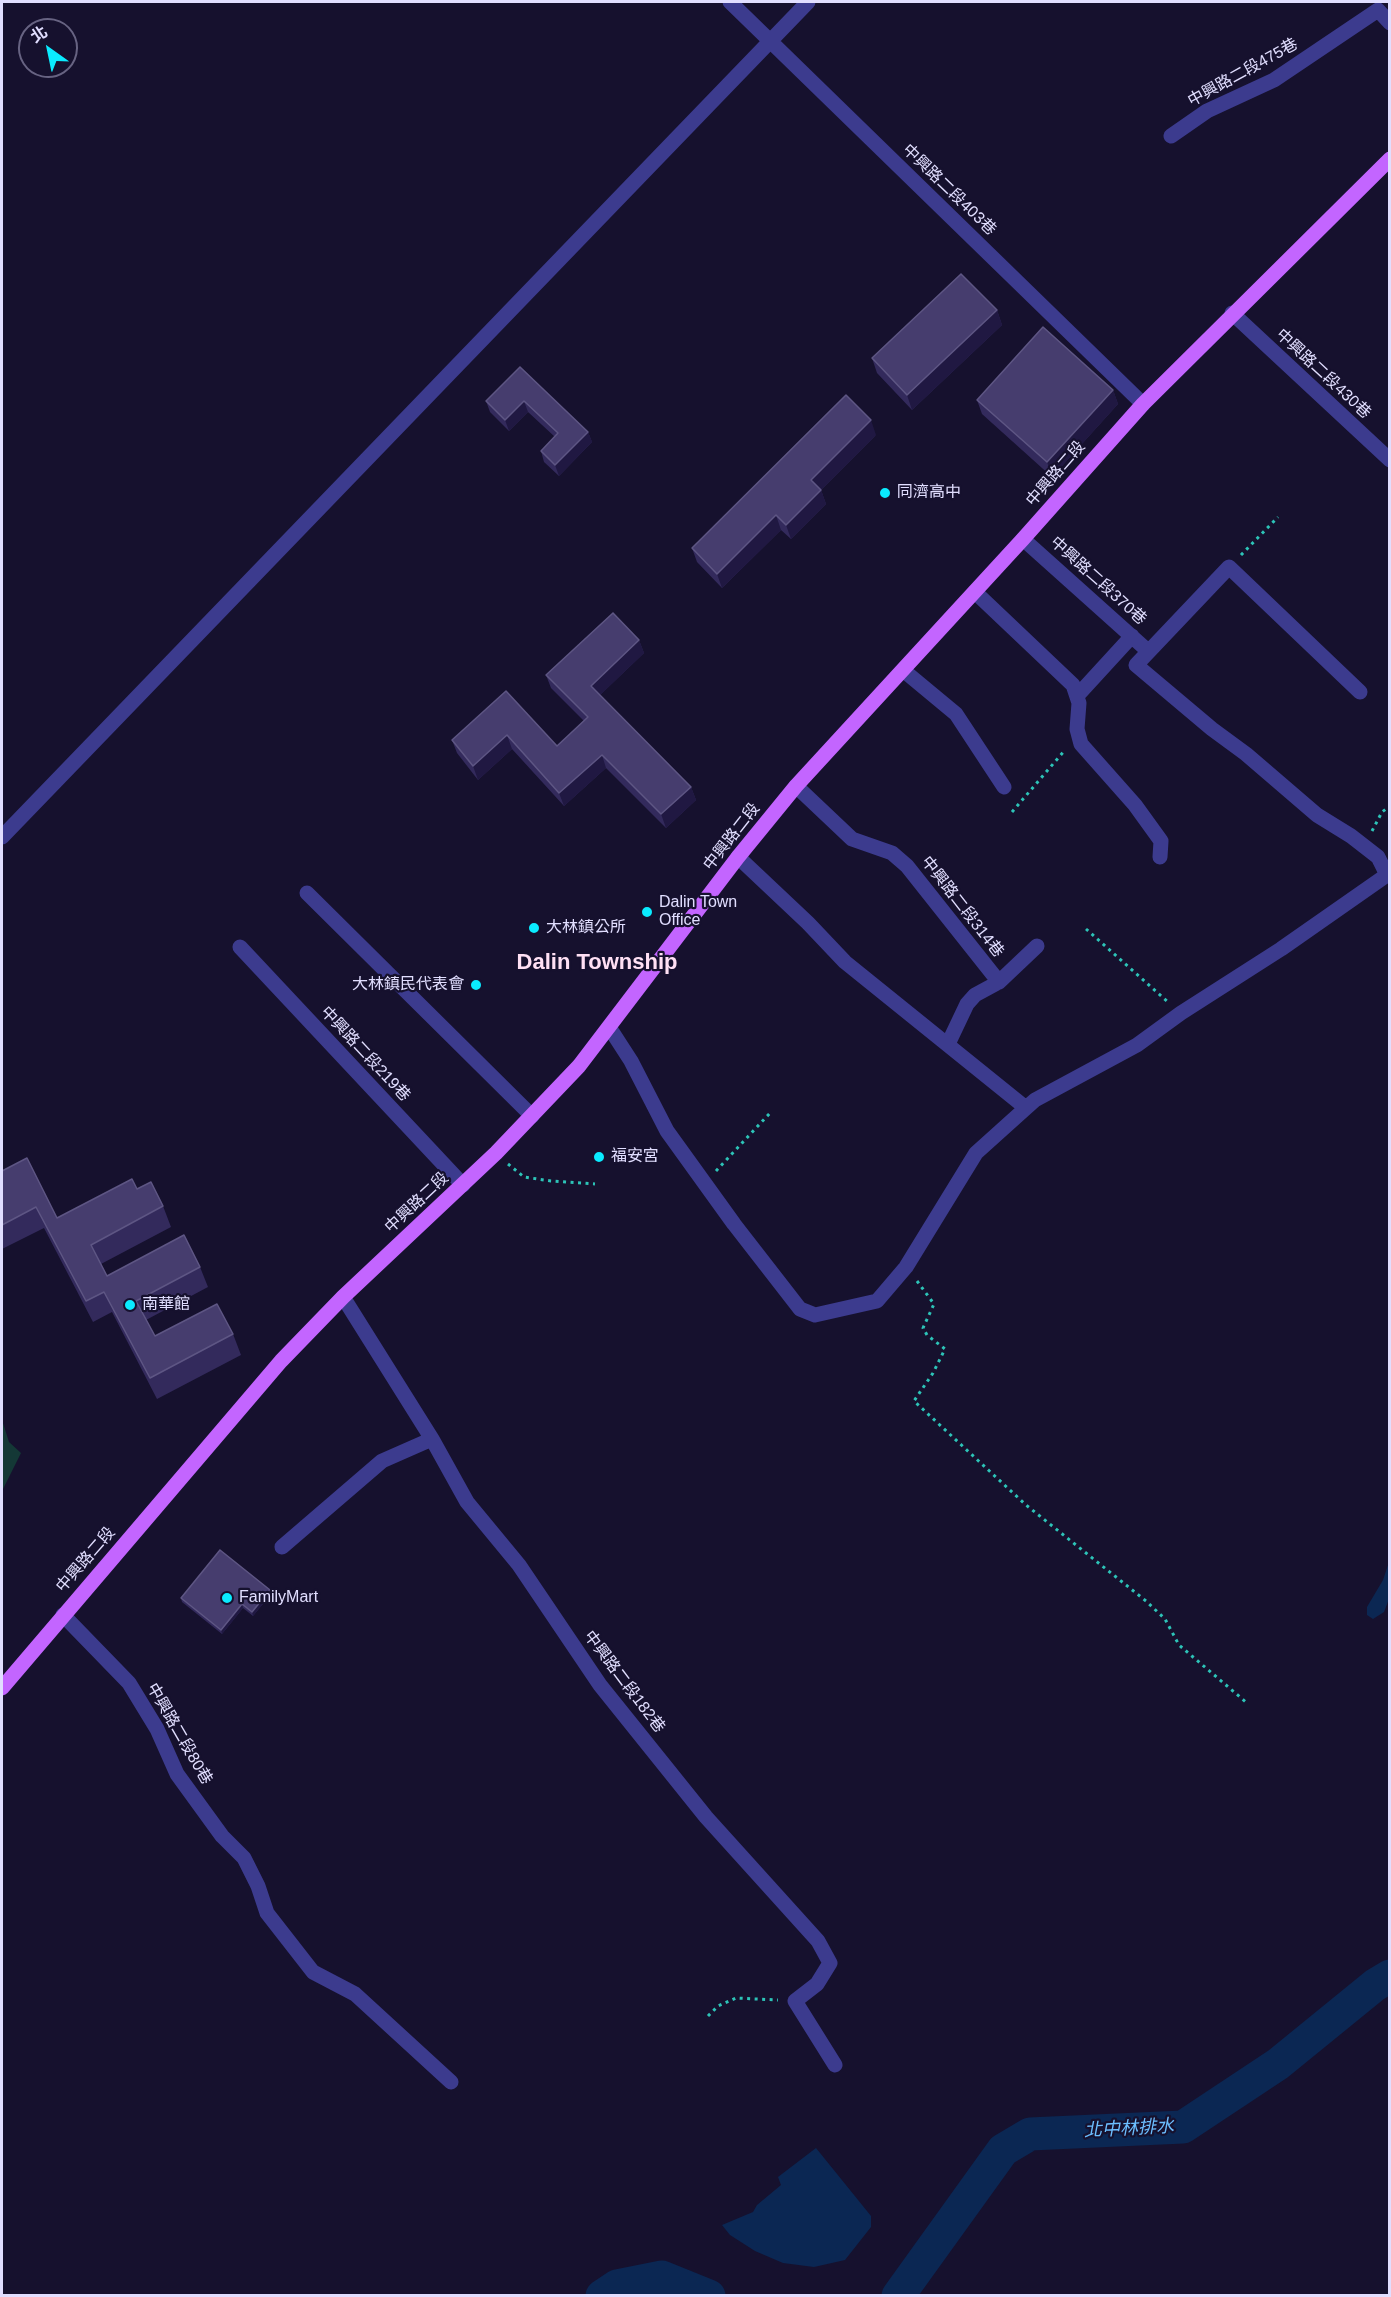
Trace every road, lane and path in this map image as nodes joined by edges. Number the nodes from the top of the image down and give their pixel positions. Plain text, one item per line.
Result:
1 (730, 2) edge
2 (808, 2) edge
3 (1389, 23) edge
4 (770, 40) junction
5 (1171, 136) dead end
6 (1389, 159) edge
7 (1232, 313) junction
8 (1143, 404) junction
9 (1389, 460) edge
10 (1278, 517) dead end
11 (1023, 539) junction
12 (1230, 567) junction
13 (975, 592) junction
14 (1132, 636) junction
15 (1148, 651) junction
16 (903, 670) junction
17 (1360, 692) dead end
18 (1077, 696) junction
19 (1078, 735) junction
20 (796, 786) junction
21 (1004, 787) dead end
22 (1389, 806) edge
23 (1012, 812) dead end
24 (2, 837) edge
25 (1364, 846) junction
26 (738, 857) junction
27 (1160, 857) dead end
28 (307, 893) dead end
29 (1086, 929) dead end
30 (1037, 946) dead end
31 (240, 947) dead end
32 (999, 982) junction
33 (1181, 1013) junction
34 (609, 1028) junction
35 (948, 1044) junction
36 (1026, 1108) junction
37 (770, 1113) dead end
38 (532, 1116) junction
39 (496, 1153) junction
40 (705, 1183) junction
41 (595, 1184) dead end
42 (463, 1185) junction
43 (906, 1267) junction
44 (343, 1297) junction
45 (432, 1439) junction
46 (282, 1547) dead end
47 (63, 1615) junction
48 (2, 1688) edge
49 (1247, 1703) dead end
50 (795, 2001) junction
51 (708, 2016) dead end
52 (835, 2065) dead end
53 (451, 2082) dead end

1 - 4 lane, 中興路二段403巷
2 - 4 lane
3 - 5 lane, 中興路二段475巷
4 - 8 lane, 中興路二段403巷
4 - 24 lane
6 - 7 main road, 中興路二段
7 - 8 main road, 中興路二段
7 - 9 lane, 中興路二段430巷
8 - 11 main road, 中興路二段
10 - 12 path
11 - 13 main road, 中興路二段
11 - 14 lane, 中興路二段370巷
12 - 15 lane
12 - 17 lane
13 - 16 main road, 中興路二段
13 - 18 lane
14 - 15 lane, 中興路二段370巷
14 - 18 lane
15 - 25 lane
16 - 20 main road, 中興路二段
16 - 21 lane
18 - 19 lane
19 - 23 path
19 - 27 lane
20 - 26 main road, 中興路二段
20 - 32 lane, 中興路二段314巷
22 - 25 path
25 - 33 lane
26 - 34 main road, 中興路二段
26 - 35 lane
28 - 38 lane
29 - 33 path
30 - 32 lane, 中興路二段314巷
31 - 42 lane, 中興路二段219巷
32 - 35 lane
33 - 36 lane
34 - 38 main road, 中興路二段
34 - 40 lane
35 - 36 lane
36 - 43 lane
37 - 40 path
38 - 39 main road, 中興路二段
39 - 41 path
39 - 42 main road, 中興路二段
40 - 43 lane
42 - 44 main road, 中興路二段
43 - 49 path
44 - 45 lane, 中興路二段182巷
44 - 47 main road, 中興路二段
45 - 46 lane
45 - 50 lane, 中興路二段182巷
47 - 48 main road, 中興路二段
47 - 53 lane, 中興路二段80巷
50 - 51 path
50 - 52 lane

